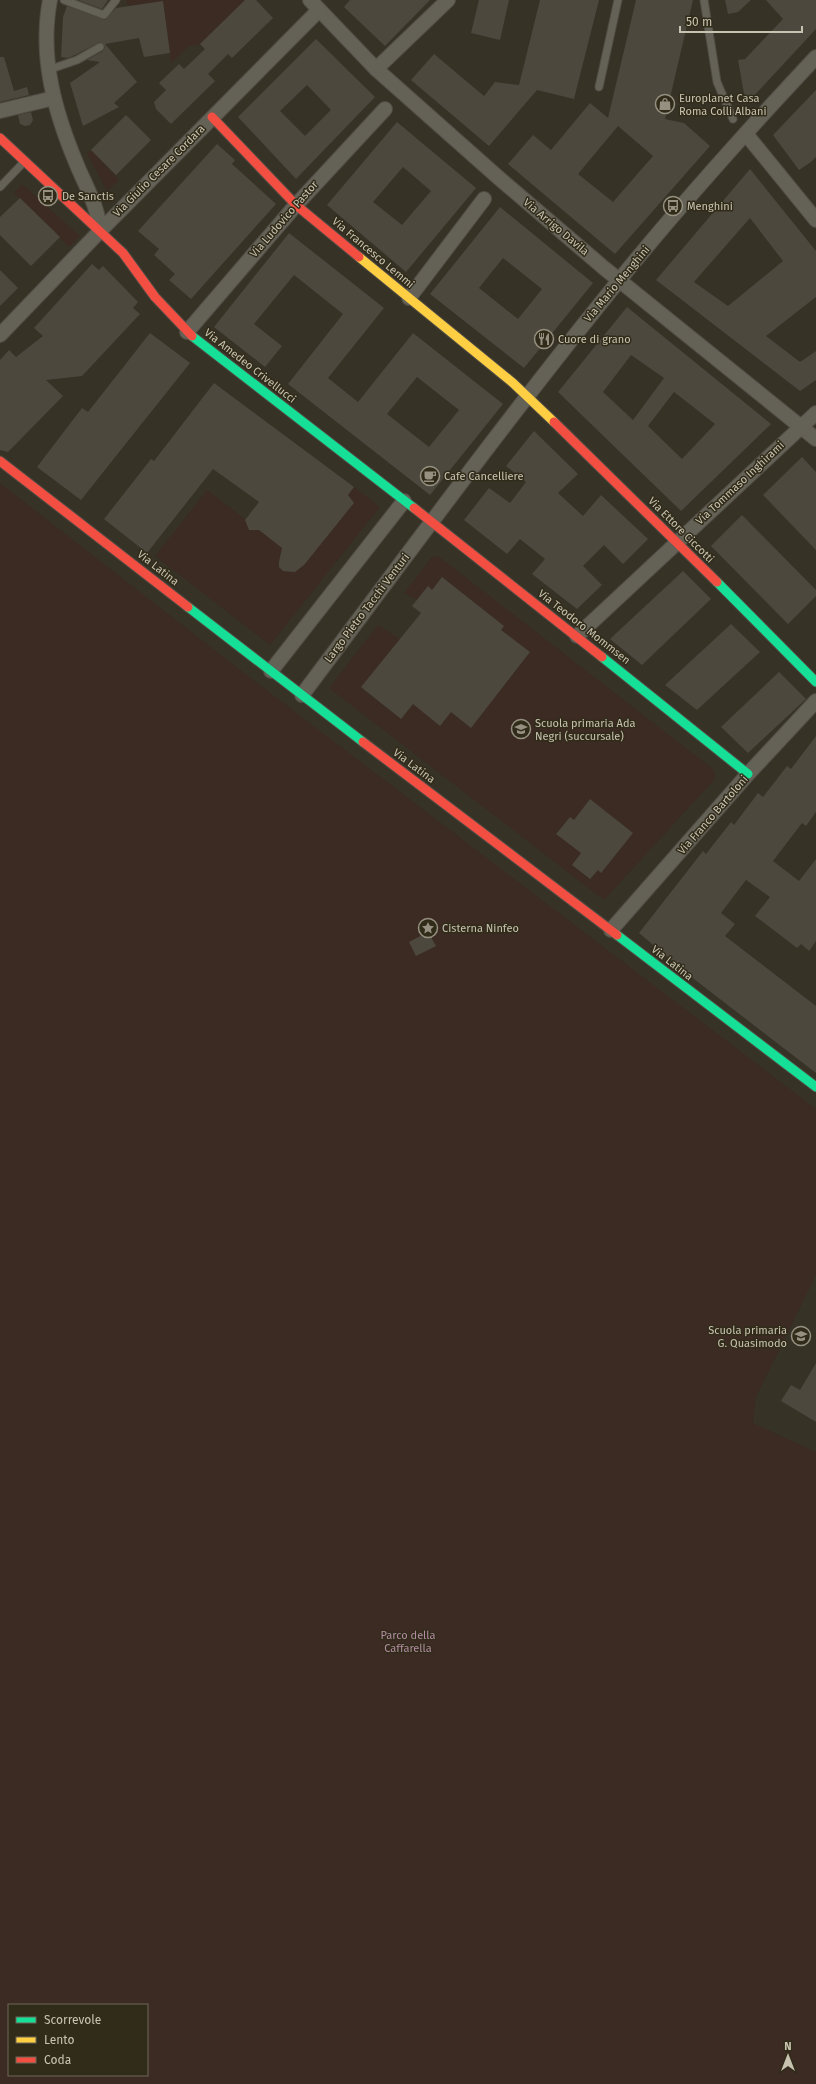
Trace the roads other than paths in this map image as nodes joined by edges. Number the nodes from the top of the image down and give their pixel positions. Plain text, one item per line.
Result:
1 (50, 0) edge
2 (64, 0) edge
3 (116, 0) edge
4 (448, 0) edge
5 (618, 0) edge
6 (704, 0) edge
7 (314, 5) edge
8 (100, 47) dead end
9 (816, 57) edge
10 (376, 69) junction
11 (48, 70) junction
12 (598, 86) dead end
13 (54, 98) junction
14 (385, 109) dead end
15 (0, 110) edge
16 (212, 117) junction
17 (733, 119) dead end
18 (746, 134) junction
19 (0, 138) edge
20 (25, 161) junction
21 (0, 187) edge
22 (484, 199) dead end
23 (296, 205) junction
24 (816, 220) edge
25 (100, 231) junction
26 (619, 280) junction
27 (408, 298) junction
28 (187, 332) junction
29 (0, 335) edge
30 (527, 397) junction
31 (816, 413) edge
32 (801, 425) junction
33 (816, 439) edge
34 (0, 461) edge
35 (404, 501) junction
36 (431, 521) junction
37 (677, 542) junction
38 (577, 636) junction
39 (271, 671) junction
40 (816, 682) edge
41 (302, 695) junction
42 (816, 701) edge
43 (748, 774) junction
44 (610, 930) junction
45 (816, 1087) edge

1 - 11 street
2 - 3 lane
4 - 10 street
5 - 12 lane
6 - 17 lane
7 - 10 street, Via Arrigo Davila
7 - 16 street, Via Giulio Cesare Cordara
8 - 11 lane
9 - 18 street, Via Mario Menghini
10 - 26 street, Via Arrigo Davila
11 - 13 street
13 - 15 street
13 - 25 street
14 - 23 street, Via Ludovico Pastor
16 - 23 street, Via Francesco Lemmi
16 - 25 street, Via Giulio Cesare Cordara
18 - 24 street
18 - 26 street, Via Mario Menghini
19 - 20 street, Via Amedeo Crivellucci
20 - 21 lane
20 - 25 street, Via Amedeo Crivellucci
22 - 27 street
23 - 27 street, Via Francesco Lemmi
23 - 28 street, Via Ludovico Pastor
25 - 28 street, Via Amedeo Crivellucci
25 - 29 street, Via Giulio Cesare Cordara
26 - 30 street, Via Mario Menghini
26 - 32 street, Via Arrigo Davila
27 - 30 street, Via Francesco Lemmi
28 - 35 street, Via Amedeo Crivellucci
30 - 36 street, Via Mario Menghini
30 - 37 street, Via Ettore Ciccotti
31 - 32 street, Via Tommaso Inghirami
32 - 33 street, Via Arrigo Davila
32 - 37 street, Via Tommaso Inghirami
34 - 39 street, Via Latina
35 - 36 street, Via Teodoro Mommsen
35 - 39 street
36 - 38 street, Via Teodoro Mommsen
36 - 41 street, Largo Pietro Tacchi Venturi
37 - 38 street, Via Tommaso Inghirami
37 - 40 street, Via Ettore Ciccotti
38 - 43 street, Via Teodoro Mommsen
39 - 41 street, Via Latina
41 - 44 street, Via Latina
42 - 43 street, Via Franco Bartoloni
43 - 44 street, Via Franco Bartoloni
44 - 45 street, Via Latina

